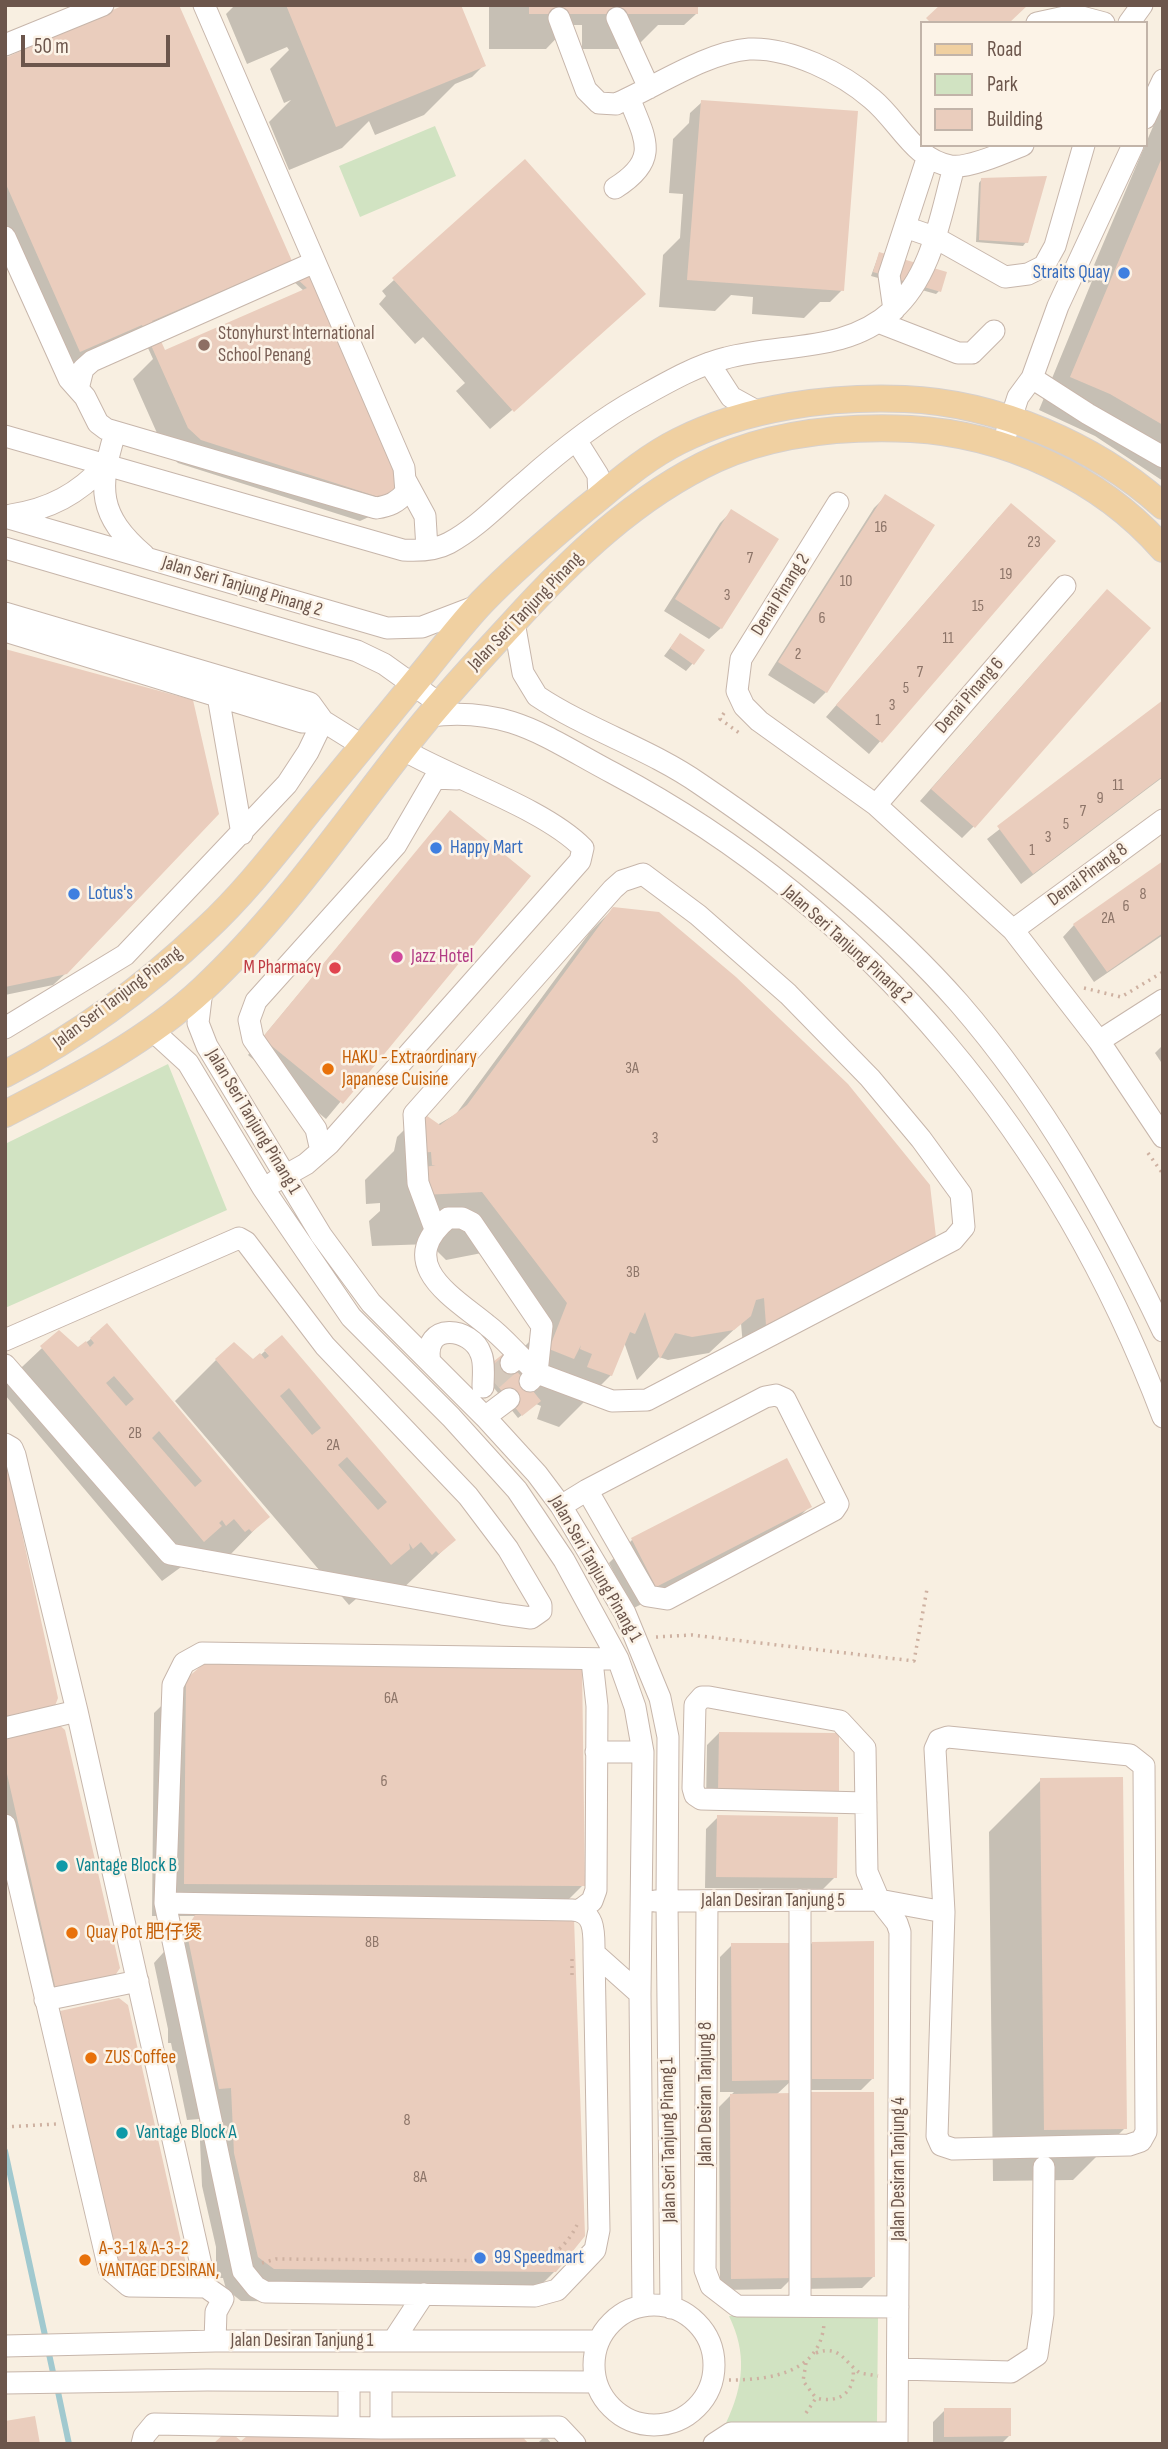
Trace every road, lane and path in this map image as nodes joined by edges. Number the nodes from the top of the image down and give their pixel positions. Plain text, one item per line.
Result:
1 (103, 5) edge
2 (204, 5) edge
3 (1142, 5) edge
4 (559, 18) dead end
5 (617, 18) dead end
6 (1046, 21) edge
7 (1096, 21) edge
8 (1130, 21) edge
9 (5, 45) edge
10 (1163, 80) edge
11 (649, 88) junction
12 (629, 98) junction
13 (1147, 114) edge
14 (1017, 147) edge
15 (1083, 147) edge
16 (1132, 147) edge
17 (927, 159) junction
18 (954, 167) junction
19 (615, 188) dead end
20 (905, 227) junction
21 (5, 237) edge
22 (934, 237) junction
23 (315, 262) junction
24 (886, 316) junction
25 (994, 331) dead end
26 (709, 363) junction
27 (1031, 381) junction
28 (78, 389) junction
29 (760, 413) junction
30 (1021, 424) junction
31 (115, 433) junction
32 (5, 436) edge
33 (576, 440) junction
34 (1002, 446) junction
35 (1163, 457) edge
36 (106, 465) junction
37 (406, 481) junction
38 (599, 497) junction
39 (838, 503) dead end
40 (1163, 506) edge
41 (5, 516) edge
42 (5, 548) edge
43 (426, 549) junction
44 (1163, 549) edge
45 (148, 559) junction
46 (1065, 586) dead end
47 (479, 605) junction
48 (5, 613) edge
49 (514, 622) junction
50 (5, 631) edge
51 (413, 684) junction
52 (737, 691) junction
53 (218, 696) junction
54 (434, 710) junction
55 (323, 720) junction
56 (753, 743) dead end
57 (363, 746) junction
58 (400, 753) junction
59 (459, 779) junction
60 (421, 799) junction
61 (876, 805) junction
62 (1163, 820) edge
63 (242, 834) junction
64 (1013, 930) junction
65 (125, 956) junction
66 (1163, 972) edge
67 (1076, 978) dead end
68 (211, 981) junction
69 (144, 983) junction
70 (1163, 1000) edge
71 (5, 1028) edge
72 (153, 1031) junction
73 (1099, 1041) junction
74 (5, 1074) edge
75 (5, 1114) edge
76 (324, 1139) junction
77 (1155, 1144) edge
78 (1163, 1174) edge
79 (285, 1176) junction
80 (263, 1188) junction
81 (435, 1229) junction
82 (351, 1317) junction
83 (1163, 1331) edge
84 (5, 1340) edge
85 (325, 1346) junction
86 (430, 1362) junction
87 (5, 1364) edge
88 (532, 1378) junction
89 (481, 1389) junction
90 (509, 1399) tunnel mouth
91 (451, 1417) junction
92 (485, 1417) junction
93 (1163, 1418) edge
94 (5, 1444) edge
95 (587, 1490) junction
96 (561, 1506) junction
97 (927, 1589) dead end
98 (636, 1638) junction
99 (618, 1659) junction
100 (592, 1661) junction
101 (76, 1711) junction
102 (5, 1728) edge
103 (596, 1752) junction
104 (643, 1752) junction
105 (866, 1803) junction
106 (5, 1825) edge
107 (800, 1900) junction
108 (879, 1900) junction
109 (643, 1901) junction
110 (707, 1901) junction
111 (667, 1902) junction
112 (165, 1903) junction
113 (580, 1910) junction
114 (944, 1912) junction
115 (572, 1953) dead end
116 (594, 1953) junction
117 (572, 1978) dead end
118 (138, 1981) junction
119 (640, 1994) junction
120 (45, 2000) junction
121 (72, 2122) junction
122 (5, 2127) edge
123 (1044, 2168) dead end
124 (577, 2214) dead end
125 (243, 2269) junction
126 (215, 2293) junction
127 (424, 2294) junction
128 (800, 2305) junction
129 (643, 2306) junction
130 (825, 2306) junction
131 (898, 2307) junction
132 (671, 2308) junction
133 (215, 2341) junction
134 (393, 2341) junction
135 (599, 2342) junction
136 (5, 2346) edge
137 (814, 2354) junction
138 (807, 2361) junction
139 (853, 2368) junction
140 (897, 2372) junction
141 (729, 2380) dead end
142 (349, 2382) junction
143 (382, 2382) junction
144 (596, 2382) junction
145 (5, 2383) edge
146 (816, 2398) junction
147 (349, 2427) junction
148 (381, 2428) junction
149 (650, 2434) edge
150 (801, 2437) edge
151 (897, 2438) edge
152 (142, 2444) edge
153 (575, 2444) edge
154 (714, 2444) edge

1 - 9 street
2 - 23 street
3 - 8 street
4 - 12 street
5 - 11 street
6 - 7 street
10 - 13 street
11 - 12 street
11 - 17 street
12 - 19 street
14 - 18 street
15 - 22 street
16 - 27 street
17 - 18 street
17 - 20 street
18 - 22 street
20 - 22 street
20 - 24 street
21 - 28 street
22 - 24 street
23 - 28 street
23 - 37 street
24 - 25 street
24 - 26 street
26 - 29 street
26 - 33 street
27 - 30 street
27 - 35 street
28 - 31 street
29 - 30 main road, Jalan Seri Tanjung Pinang
29 - 38 main road, Jalan Seri Tanjung Pinang
30 - 34 street
30 - 40 main road, Jalan Seri Tanjung Pinang
31 - 36 street
31 - 37 street
32 - 36 street
33 - 38 street
33 - 43 street
34 - 44 main road, Jalan Seri Tanjung Pinang
34 - 49 main road, Jalan Seri Tanjung Pinang
36 - 41 street
36 - 43 street
36 - 45 street
37 - 43 street
38 - 47 main road, Jalan Seri Tanjung Pinang
39 - 52 street, Denai Pinang 2
41 - 45 street, Jalan Seri Tanjung Pinang 2
42 - 51 street, Jalan Seri Tanjung Pinang 2
45 - 47 street, Jalan Seri Tanjung Pinang 2
46 - 61 street, Denai Pinang 6
47 - 51 main road, Jalan Seri Tanjung Pinang
48 - 55 street
49 - 54 main road, Jalan Seri Tanjung Pinang
49 - 83 street, Jalan Seri Tanjung Pinang 2
50 - 53 street
51 - 54 street, Jalan Seri Tanjung Pinang 2
51 - 57 main road, Jalan Seri Tanjung Pinang
52 - 56 path
52 - 61 street
53 - 55 street
53 - 63 street
54 - 58 main road, Jalan Seri Tanjung Pinang
54 - 93 street, Jalan Seri Tanjung Pinang 2
55 - 57 street
55 - 63 street
57 - 69 main road, Jalan Seri Tanjung Pinang
58 - 59 street
58 - 60 street
58 - 68 main road, Jalan Seri Tanjung Pinang
59 - 60 street
59 - 76 street
60 - 76 street
61 - 64 street
62 - 64 street, Denai Pinang 8
63 - 65 street
64 - 73 street
65 - 69 street
65 - 71 street
66 - 67 path
68 - 69 main road
68 - 72 main road, Jalan Seri Tanjung Pinang
68 - 79 street, Jalan Seri Tanjung Pinang 1
69 - 74 main road, Jalan Seri Tanjung Pinang
70 - 73 street
72 - 75 main road, Jalan Seri Tanjung Pinang
72 - 80 street, Jalan Seri Tanjung Pinang 1
73 - 77 street
76 - 79 street
77 - 78 path
79 - 80 street
79 - 86 street, Jalan Seri Tanjung Pinang 1
80 - 82 street, Jalan Seri Tanjung Pinang 1
81 - 88 street
81 - 88 street
81 - 88 street
82 - 85 street
82 - 91 street, Jalan Seri Tanjung Pinang 1
84 - 85 street
85 - 87 street
86 - 89 street, Jalan Seri Tanjung Pinang 1
86 - 89 street
89 - 91 street
89 - 92 street, Jalan Seri Tanjung Pinang 1
90 - 92 street
91 - 99 street, Jalan Seri Tanjung Pinang 1
92 - 96 street, Jalan Seri Tanjung Pinang 1
94 - 101 street
95 - 95 street
95 - 96 street
96 - 98 street, Jalan Seri Tanjung Pinang 1
97 - 98 path
98 - 111 street, Jalan Seri Tanjung Pinang 1
99 - 100 street
99 - 104 street, Jalan Seri Tanjung Pinang 1
100 - 103 street
100 - 112 street
101 - 102 street
101 - 118 street
103 - 104 street
103 - 113 street
104 - 109 street, Jalan Seri Tanjung Pinang 1
105 - 105 street, Jalan Desiran Tanjung 4
105 - 108 street, Jalan Desiran Tanjung 4
106 - 120 street
107 - 108 street, Jalan Desiran Tanjung 5
107 - 110 street, Jalan Desiran Tanjung 5
107 - 128 street
108 - 114 street, Jalan Desiran Tanjung 5
108 - 131 street, Jalan Desiran Tanjung 4
109 - 111 street
109 - 119 street, Jalan Seri Tanjung Pinang 1
110 - 111 street, Jalan Desiran Tanjung 5
110 - 128 street, Jalan Desiran Tanjung 8
111 - 132 street, Jalan Seri Tanjung Pinang 1
112 - 113 street
112 - 125 street
113 - 116 street
114 - 114 street
115 - 117 path
116 - 119 street
116 - 127 street
118 - 120 street
118 - 126 street
119 - 129 street, Jalan Seri Tanjung Pinang 1
120 - 121 street
121 - 122 path
121 - 126 street
123 - 140 street
124 - 125 path
125 - 126 street
125 - 127 street
126 - 133 street
127 - 134 street
128 - 130 street
129 - 132 street
129 - 135 street
130 - 131 street
130 - 137 path
131 - 140 street, Jalan Desiran Tanjung 4
132 - 149 street
133 - 134 street, Jalan Desiran Tanjung 1
133 - 136 street, Jalan Desiran Tanjung 1
134 - 135 street, Jalan Desiran Tanjung 1
135 - 144 street
137 - 138 path
137 - 139 path
138 - 141 path
138 - 146 path
139 - 140 path
139 - 146 path
140 - 151 street, Jalan Desiran Tanjung 4
142 - 143 street
142 - 145 street
142 - 147 street
143 - 144 street
143 - 148 street
144 - 149 street
146 - 150 path
147 - 148 street
147 - 152 street
148 - 153 street
150 - 151 street
150 - 154 street

